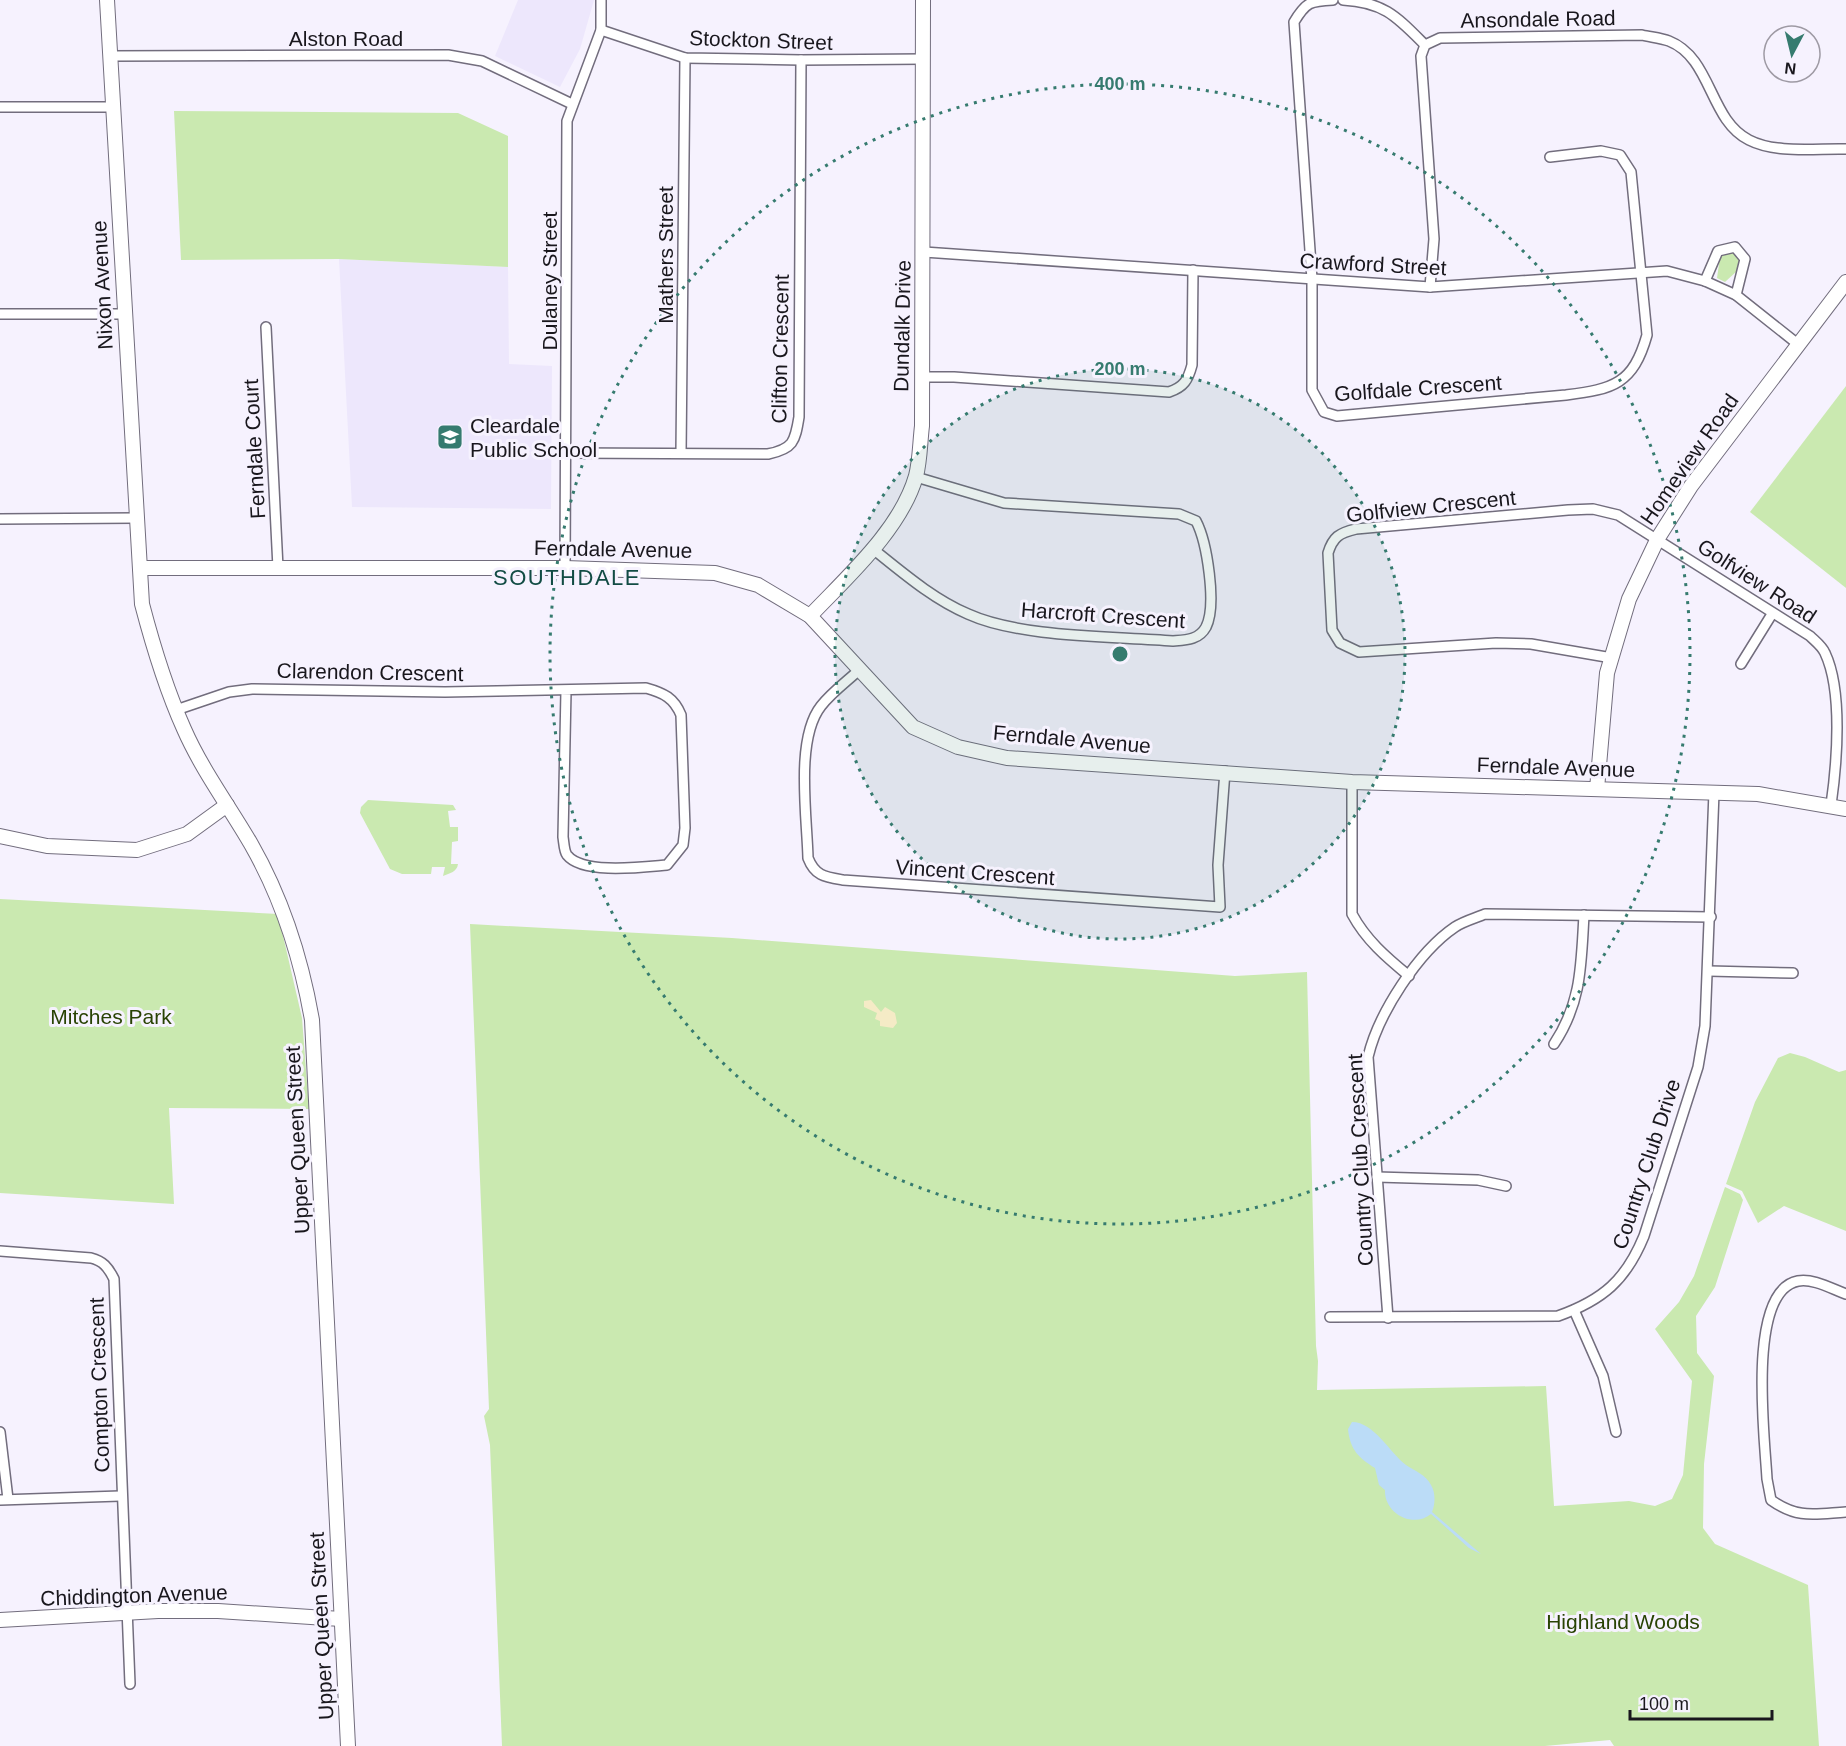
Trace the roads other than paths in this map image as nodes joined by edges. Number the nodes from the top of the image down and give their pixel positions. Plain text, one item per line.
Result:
1 (107, 0) edge
2 (602, 0) edge
3 (923, 0) edge
4 (1333, 0) edge
5 (1343, 0) edge
6 (601, 30) junction
7 (1425, 45) junction
8 (110, 56) junction
9 (685, 57) junction
10 (924, 59) junction
11 (801, 60) junction
12 (572, 104) junction
13 (0, 107) edge
14 (112, 107) junction
15 (1846, 149) edge
16 (1550, 157) dead end
17 (924, 252) junction
18 (1193, 270) junction
19 (1640, 273) junction
20 (1312, 279) junction
21 (1706, 281) junction
22 (1846, 282) edge
23 (1430, 287) junction
24 (1736, 295) junction
25 (0, 314) edge
26 (125, 314) junction
27 (266, 327) dead end
28 (1799, 345) junction
29 (922, 377) junction
30 (567, 453) junction
31 (681, 453) junction
32 (916, 477) junction
33 (135, 518) junction
34 (0, 519) edge
35 (1658, 538) junction
36 (873, 549) junction
37 (140, 568) junction
38 (278, 568) junction
39 (565, 568) junction
40 (1772, 614) junction
41 (810, 616) junction
42 (1612, 658) junction
43 (1741, 664) dead end
44 (858, 670) junction
45 (566, 691) junction
46 (176, 710) junction
47 (1225, 771) junction
48 (1352, 782) junction
49 (1597, 789) junction
50 (1714, 792) junction
51 (227, 805) junction
52 (1831, 805) junction
53 (1846, 809) edge
54 (0, 836) edge
55 (1584, 915) junction
56 (1711, 917) junction
57 (1709, 971) junction
58 (1793, 973) dead end
59 (1409, 976) junction
60 (1554, 1044) dead end
61 (1377, 1177) junction
62 (1506, 1186) dead end
63 (0, 1251) edge
64 (1846, 1294) edge
65 (1574, 1310) junction
66 (1330, 1317) dead end
67 (1388, 1318) junction
68 (0, 1432) edge
69 (1616, 1432) dead end
70 (120, 1496) junction
71 (4, 1499) edge
72 (1846, 1512) edge
73 (126, 1614) junction
74 (341, 1619) junction
75 (0, 1620) edge
76 (130, 1684) dead end
77 (348, 1746) edge

1 - 8 street, Nixon Avenue
2 - 6 street, Dulaney Street
3 - 10 street, Dundalk Drive
4 - 20 street, Golfdale Crescent
5 - 7 street
6 - 9 street, Stockton Street
6 - 12 street, Dulaney Street
7 - 15 street, Ansondale Road
7 - 23 street
8 - 12 street, Alston Road
8 - 14 street, Nixon Avenue
9 - 11 street, Stockton Street
9 - 31 street, Mathers Street
10 - 11 street, Stockton Street
10 - 17 street, Dundalk Drive
11 - 31 street, Clifton Crescent
12 - 30 street, Dulaney Street
13 - 14 street
14 - 26 street, Nixon Avenue
16 - 19 street, Golfdale Crescent
17 - 18 street, Crawford Street
17 - 29 street, Dundalk Drive
18 - 20 street, Crawford Street
18 - 29 street
19 - 20 street, Golfdale Crescent
19 - 21 street, Crawford Street
19 - 23 street, Crawford Street
20 - 23 street, Crawford Street
21 - 24 street, Crawford Street
21 - 24 street
22 - 28 street, Homeview Road
24 - 28 street, Crawford Street
25 - 26 street
26 - 33 street, Nixon Avenue
27 - 38 street, Ferndale Court
28 - 35 street, Homeview Road
29 - 32 street, Dundalk Drive
30 - 31 street, Clifton Crescent
30 - 39 street, Dulaney Street
32 - 36 street, Dundalk Drive
32 - 36 street, Harcroft Crescent
33 - 34 street
33 - 37 street, Nixon Avenue
35 - 40 street, Golfview Road
35 - 42 street, Homeview Road
35 - 42 street, Golfview Crescent
36 - 41 street, Dundalk Drive
37 - 38 street, Ferndale Avenue
37 - 46 street, Upper Queen Street
38 - 39 street, Ferndale Avenue
39 - 41 street, Ferndale Avenue
40 - 43 street
40 - 52 street, Golfview Road
41 - 44 street, Ferndale Avenue
42 - 49 street, Homeview Road
44 - 47 street, Ferndale Avenue
44 - 47 street, Vincent Crescent
45 - 45 street, Clarendon Crescent
45 - 46 street, Clarendon Crescent
46 - 51 street, Upper Queen Street
47 - 48 street, Ferndale Avenue
48 - 49 street, Ferndale Avenue
48 - 59 street
49 - 50 street, Ferndale Avenue
50 - 52 street, Ferndale Avenue
50 - 56 street, Country Club Drive
51 - 54 street
51 - 74 street, Upper Queen Street
52 - 53 street, Ferndale Avenue
55 - 56 street, Country Club Crescent
55 - 59 street, Country Club Crescent
55 - 60 street
56 - 57 street, Country Club Drive
57 - 58 street
57 - 65 street, Country Club Drive
59 - 61 street, Country Club Crescent
61 - 62 street
61 - 67 street, Country Club Crescent
63 - 70 street, Compton Crescent
64 - 72 street
65 - 67 street, Country Club Drive
65 - 69 street
66 - 67 street, Country Club Drive
68 - 71 street
70 - 71 street
70 - 73 street, Compton Crescent
73 - 74 street, Chiddington Avenue
73 - 75 street, Chiddington Avenue
73 - 76 street, Compton Crescent
74 - 77 street, Upper Queen Street

